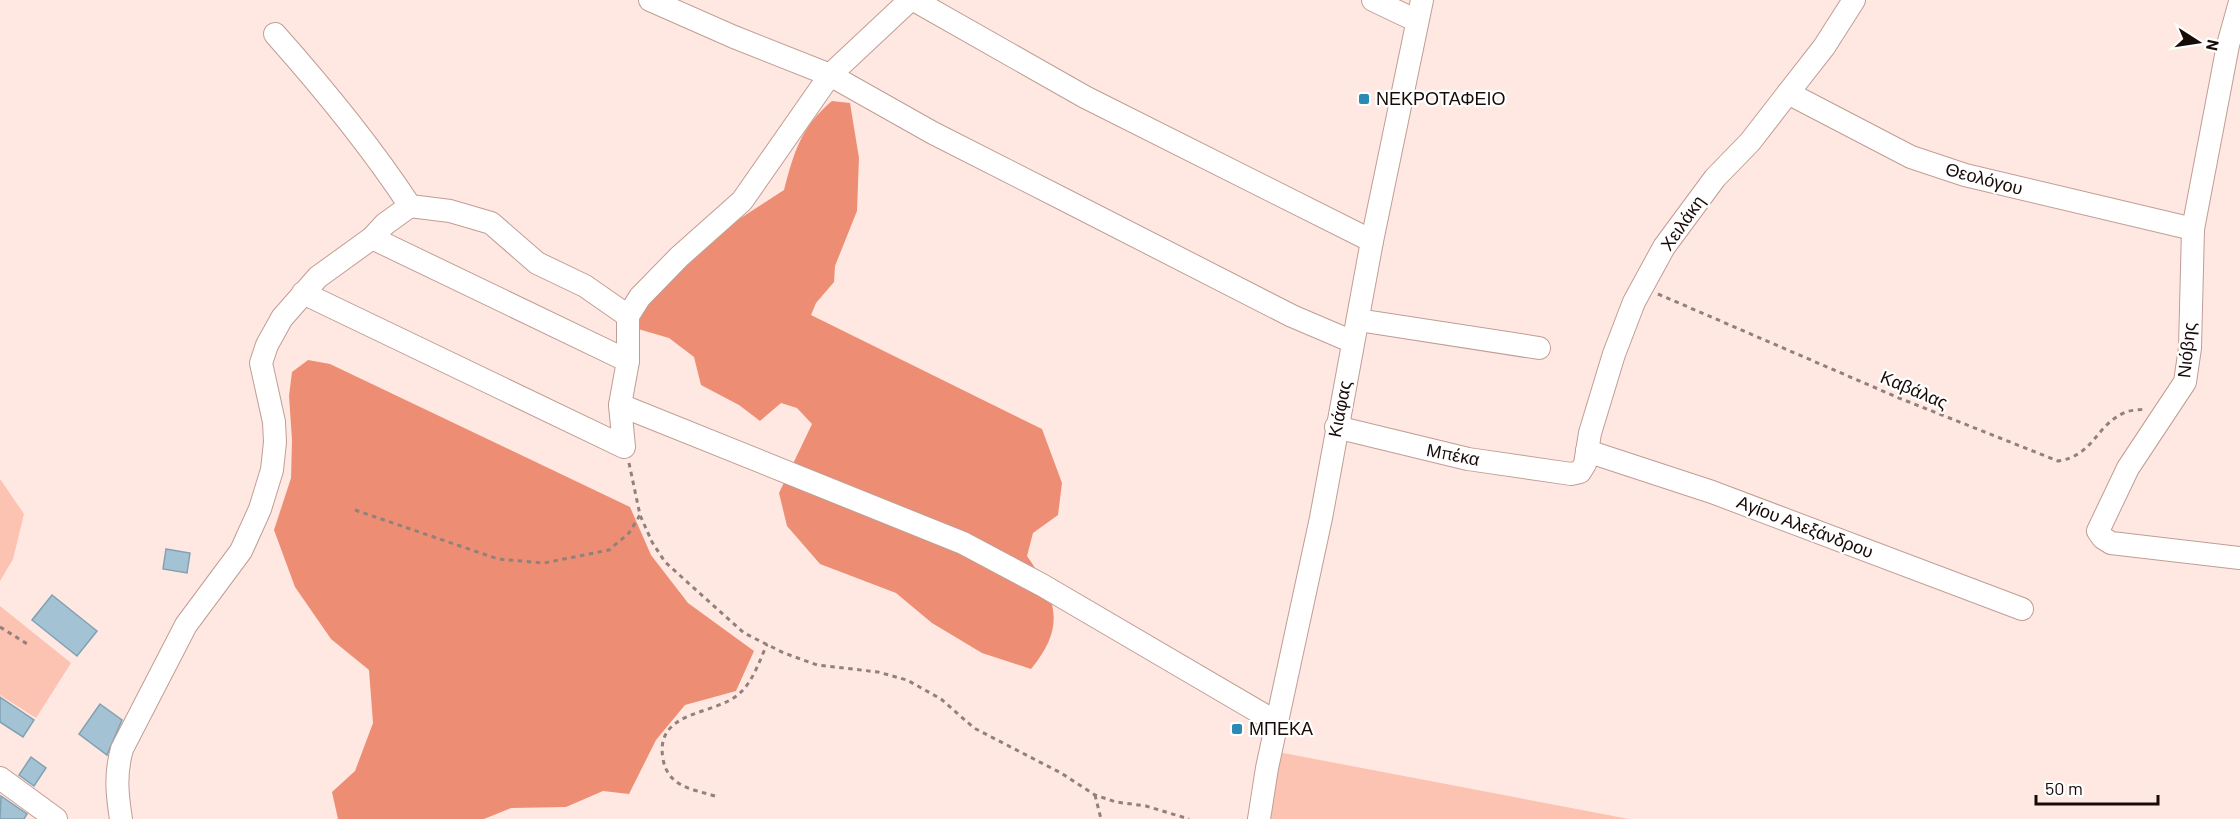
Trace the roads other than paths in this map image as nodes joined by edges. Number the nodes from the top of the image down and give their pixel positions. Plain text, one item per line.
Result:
1 (650, 0) edge
2 (912, 0) edge
3 (1373, 0) edge
4 (1854, 0) edge
5 (2240, 2) edge
6 (1420, 11) edge
7 (275, 34) dead end
8 (830, 75) junction
9 (1788, 93) junction
10 (410, 206) junction
11 (2193, 229) junction
12 (372, 238) junction
13 (1372, 241) junction
14 (303, 293) junction
15 (628, 316) junction
16 (1358, 320) junction
17 (1353, 342) junction
18 (1539, 348) dead end
19 (628, 361) junction
20 (620, 405) junction
21 (1336, 427) junction
22 (1587, 451) junction
23 (1570, 474) joint
24 (2240, 558) edge
25 (2022, 609) dead end
26 (1276, 722) junction
27 (0, 778) edge
28 (56, 819) edge
29 (121, 819) edge
30 (1259, 819) edge

1 - 8 street
2 - 8 street
2 - 13 street
3 - 6 street
4 - 9 street, Χειλάκη
5 - 11 street, Νιόβης
6 - 13 street, Κιάφας
7 - 10 street
8 - 15 street
8 - 17 street
9 - 11 street, Θεολόγου
9 - 22 street, Χειλάκη
10 - 12 street
10 - 15 street
11 - 24 street, Νιόβης
12 - 14 street
12 - 19 street
13 - 16 street, Κιάφας
14 - 20 street
14 - 29 street
15 - 19 street
16 - 17 street, Κιάφας
16 - 18 street
17 - 21 street, Κιάφας
19 - 20 street
20 - 26 street
21 - 23 street, Μπέκα
21 - 26 street, Κιάφας
22 - 23 street, Χειλάκη
22 - 25 street, Αγίου Αλεξάνδρου
26 - 30 street, Κιάφας
27 - 28 street

